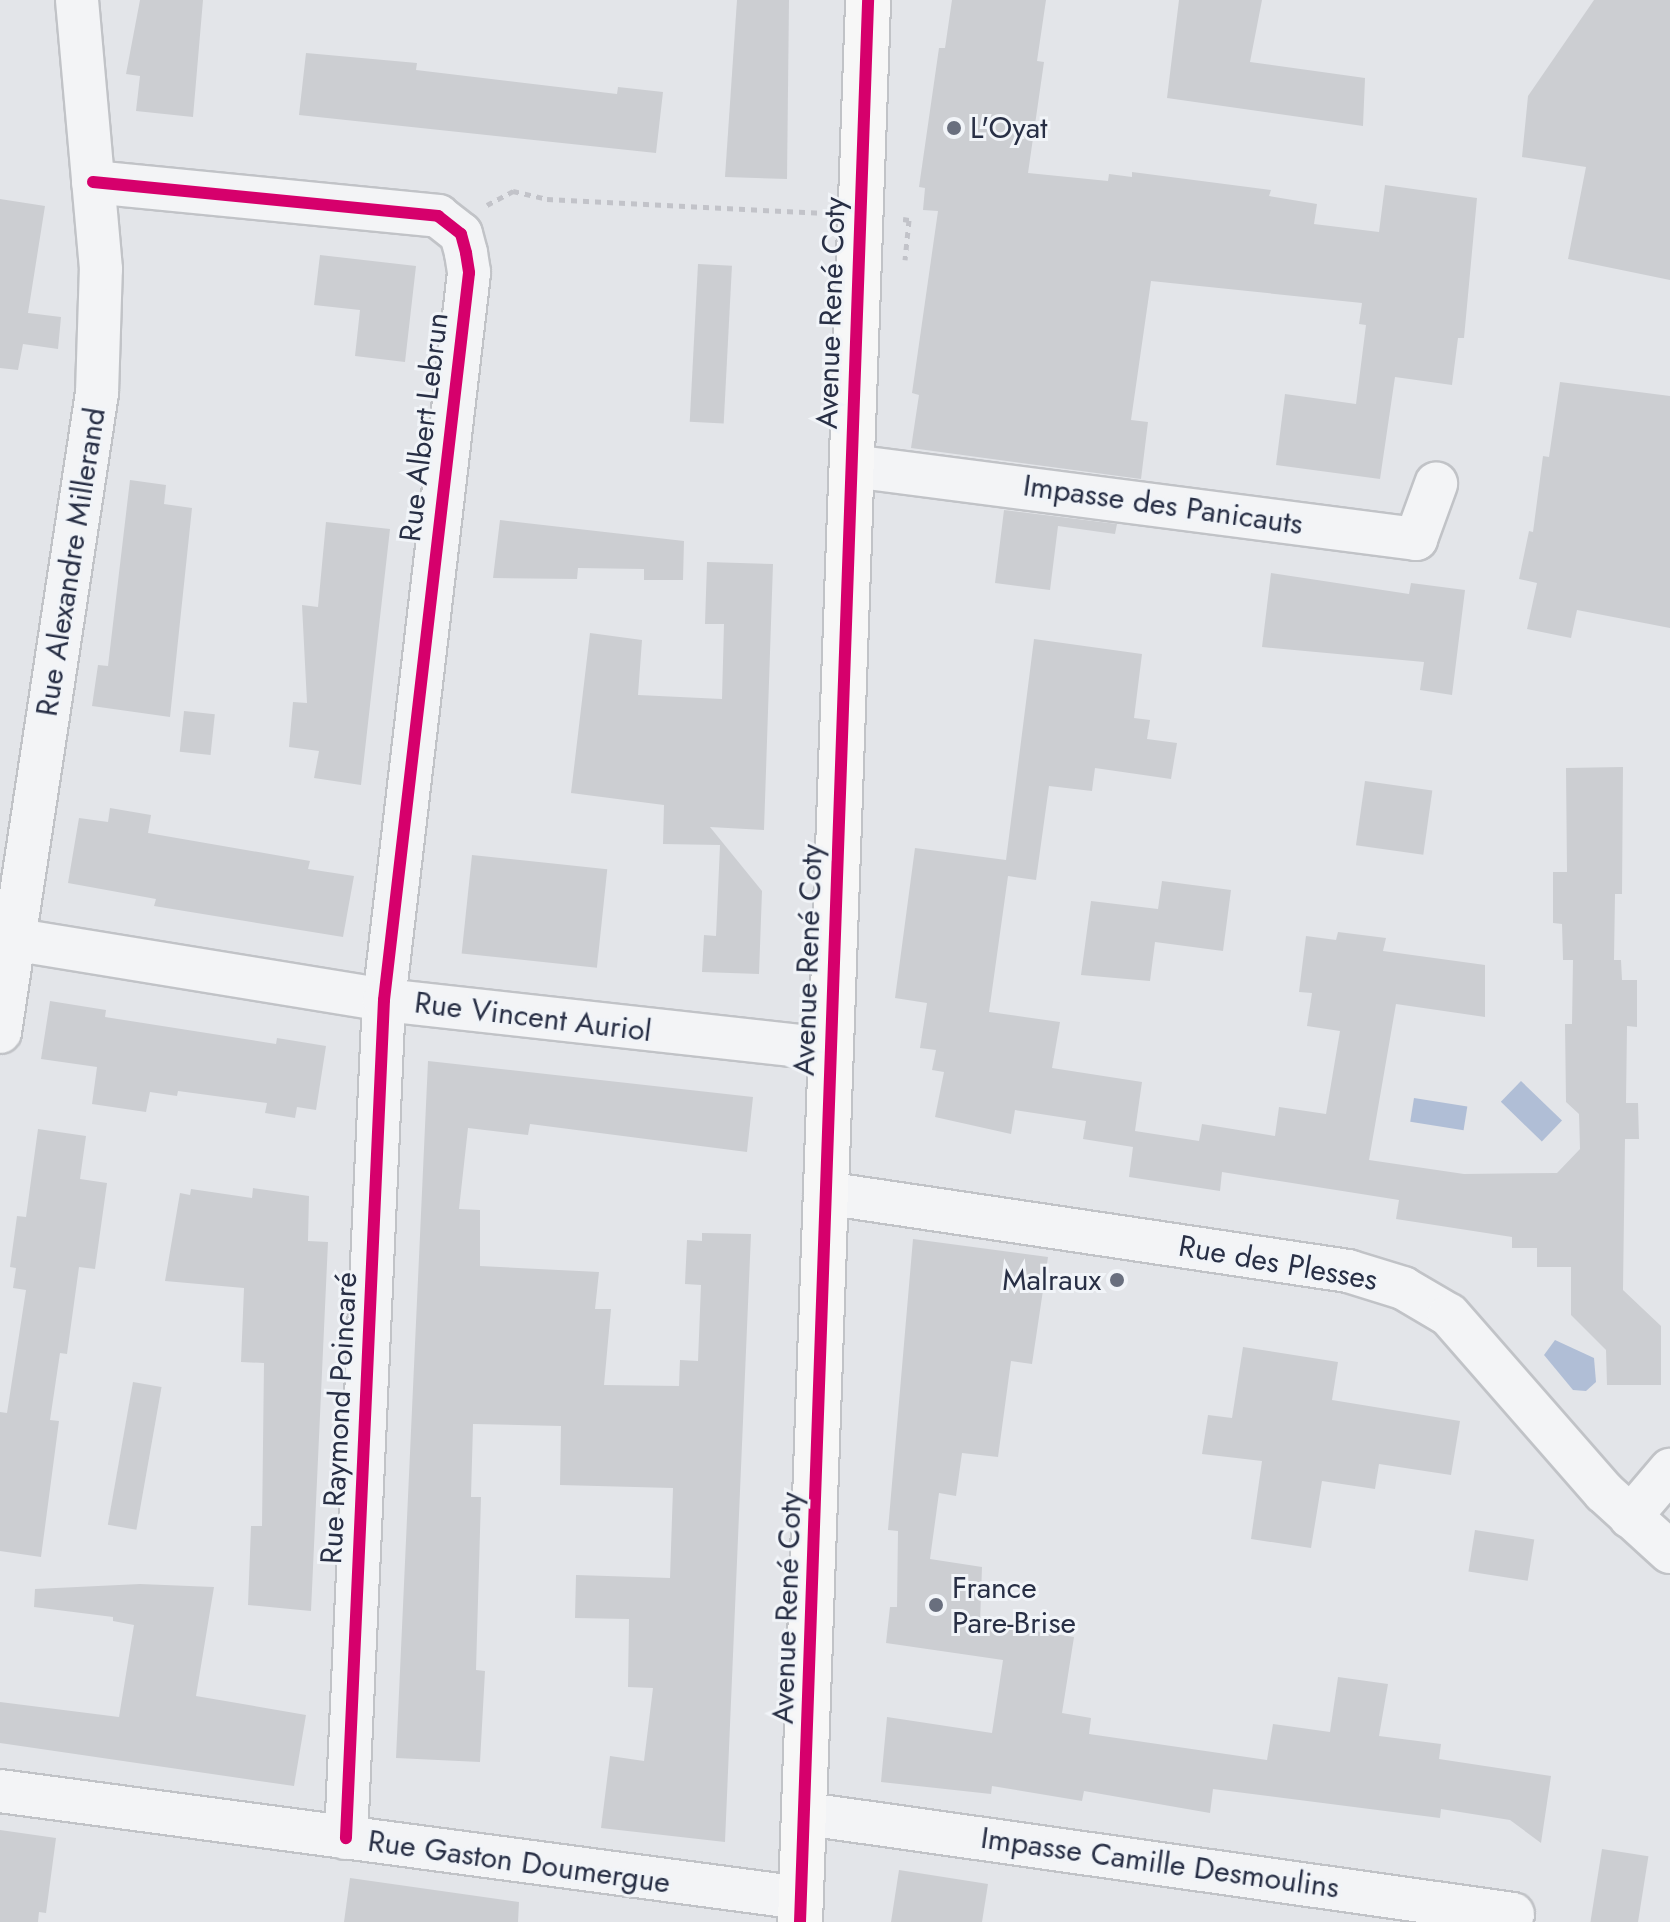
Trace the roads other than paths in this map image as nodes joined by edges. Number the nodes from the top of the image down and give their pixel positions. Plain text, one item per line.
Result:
1 (77, 0) edge
2 (868, 0) edge
3 (93, 182) junction
4 (852, 466) junction
5 (1436, 484) dead end
6 (7, 938) edge
7 (384, 1000) junction
8 (0, 1032) edge
9 (830, 1049) junction
10 (825, 1193) junction
11 (1670, 1470) edge
12 (1630, 1517) junction
13 (1670, 1552) edge
14 (0, 1791) edge
15 (807, 1814) junction
16 (346, 1838) junction
17 (801, 1910) edge
18 (1513, 1914) dead end

1 - 3 street
2 - 4 main road, Avenue René Coty
3 - 6 street, Rue Alexandre Millerand
3 - 7 street, Rue Albert Lebrun
4 - 5 street, Impasse des Panicauts
4 - 9 main road, Avenue René Coty
6 - 7 street, Rue Vincent Auriol
6 - 8 street, Rue Alexandre Millerand
7 - 9 street, Rue Vincent Auriol
7 - 16 street, Rue Raymond Poincaré
9 - 10 main road, Avenue René Coty
10 - 12 street, Rue des Plesses
10 - 15 main road, Avenue René Coty
11 - 12 street
12 - 13 street, Rue des Plesses
14 - 16 street, Rue Gaston Doumergue
15 - 17 main road, Avenue René Coty
15 - 18 street, Impasse Camille Desmoulins
16 - 17 street, Rue Gaston Doumergue

